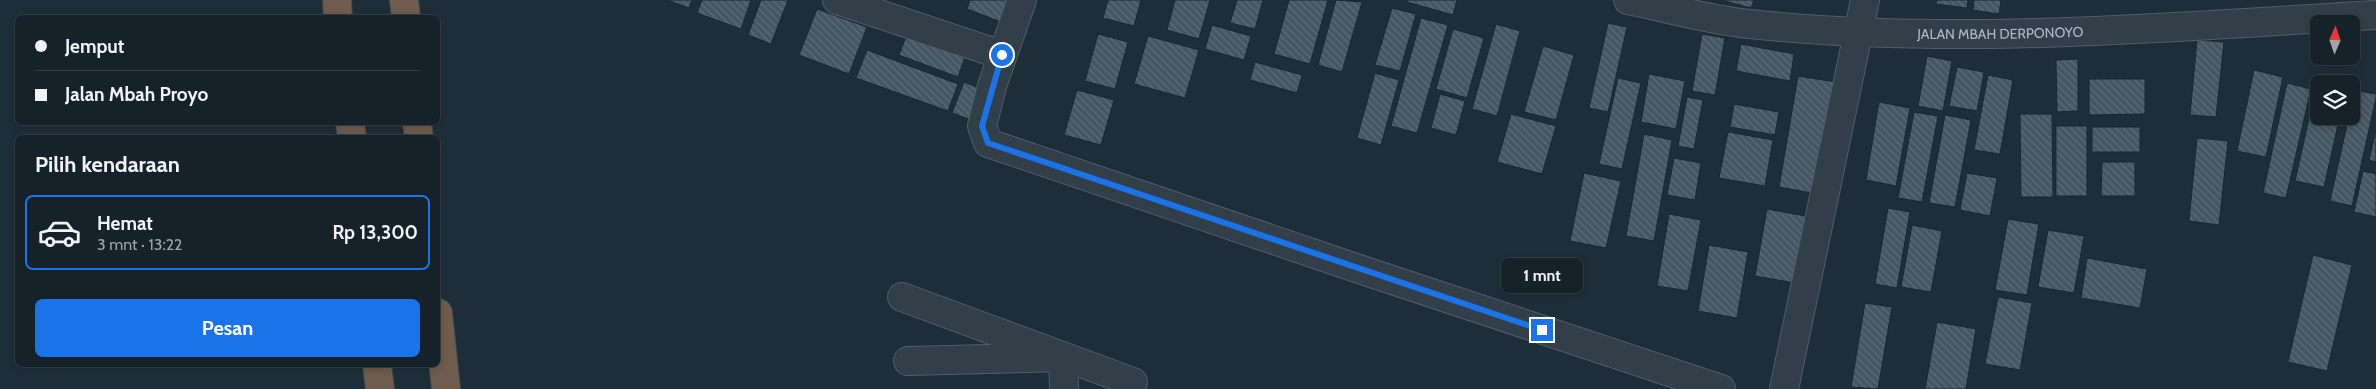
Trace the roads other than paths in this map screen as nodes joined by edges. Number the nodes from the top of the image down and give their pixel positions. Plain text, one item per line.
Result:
1 (336, 0) edge
2 (404, 0) edge
3 (837, 0) edge
4 (1022, 0) edge
5 (1628, 0) edge
6 (1865, 0) edge
7 (338, 15) edge
8 (406, 15) edge
9 (2376, 15) edge
10 (1860, 33) junction
11 (1002, 55) junction
12 (902, 297) dead end
13 (440, 332) edge
14 (1063, 357) junction
15 (908, 362) dead end
16 (377, 367) edge
17 (1133, 382) dead end
18 (380, 389) edge
19 (446, 389) edge
20 (1064, 389) edge
21 (1721, 389) edge
22 (1784, 389) edge

1 - 7 highway
2 - 8 highway
3 - 11 street
4 - 11 street
5 - 10 street, JALAN MBAH DERPONOYO
6 - 10 street
9 - 10 street, JALAN MBAH DERPONOYO
10 - 22 street
11 - 21 street
12 - 14 street
13 - 19 highway
14 - 15 street
14 - 17 street
14 - 20 street
16 - 18 highway

